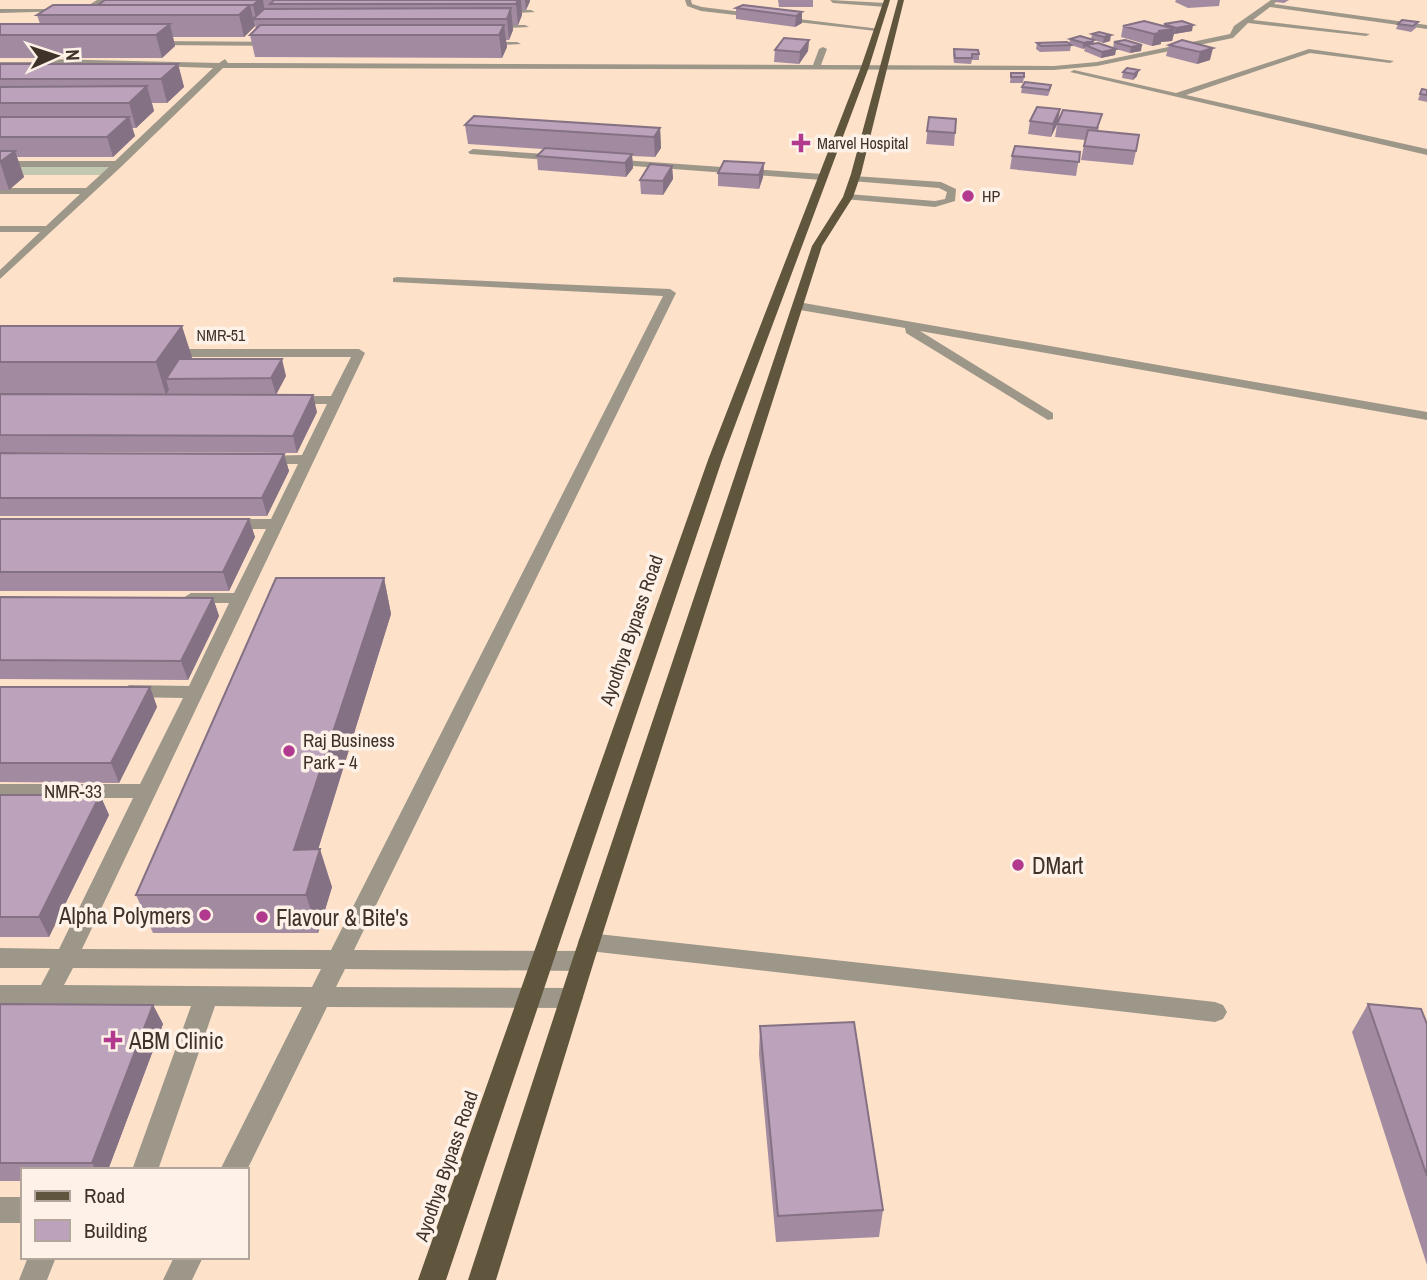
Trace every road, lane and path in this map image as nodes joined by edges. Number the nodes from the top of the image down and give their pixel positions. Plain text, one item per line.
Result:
1 (9, 0) edge
2 (19, 0) edge
3 (102, 0) edge
4 (537, 0) edge
5 (688, 0) edge
6 (833, 1) edge
7 (891, 2) edge
8 (1271, 2) edge
9 (0, 5) edge
10 (0, 11) edge
11 (85, 11) junction
12 (98, 11) edge
13 (491, 12) edge
14 (531, 12) junction
15 (68, 21) edge
16 (1246, 21) junction
17 (484, 27) edge
18 (525, 27) junction
19 (1427, 27) edge
20 (876, 29) junction
21 (1366, 34) dead end
22 (254, 35) edge
23 (139, 43) edge
24 (245, 44) junction
25 (285, 44) edge
26 (476, 44) edge
27 (516, 44) junction
28 (822, 48) dead end
29 (1390, 61) dead end
30 (0, 62) edge
31 (223, 64) junction
32 (512, 64) junction
33 (816, 67) junction
34 (864, 67) junction
35 (884, 68) junction
36 (1054, 68) junction
37 (186, 86) dead end
38 (200, 86) junction
39 (1176, 95) junction
40 (162, 109) dead end
41 (176, 109) junction
42 (137, 133) dead end
43 (150, 133) junction
44 (473, 152) dead end
45 (1427, 152) edge
46 (571, 159) edge
47 (598, 161) edge
48 (119, 163) junction
49 (0, 164) edge
50 (838, 178) junction
51 (0, 191) edge
52 (89, 191) junction
53 (832, 195) junction
54 (0, 229) edge
55 (50, 229) junction
56 (5, 267) edge
57 (0, 276) edge
58 (397, 280) dead end
59 (798, 306) junction
60 (901, 325) junction
61 (152, 353) edge
62 (283, 400) edge
63 (337, 400) junction
64 (1048, 416) dead end
65 (1427, 416) edge
66 (307, 459) junction
67 (251, 460) edge
68 (207, 524) edge
69 (276, 524) junction
70 (174, 598) edge
71 (240, 598) junction
72 (111, 691) edge
73 (195, 692) junction
74 (0, 791) edge
75 (147, 791) junction
76 (586, 952) junction
77 (0, 958) edge
78 (66, 958) junction
79 (338, 960) junction
80 (545, 961) junction
81 (0, 995) edge
82 (48, 995) junction
83 (207, 995) junction
84 (320, 996) junction
85 (531, 998) junction
86 (571, 998) junction
87 (1215, 1012) dead end
88 (146, 1168) edge
89 (234, 1168) edge
90 (0, 1210) edge
91 (21, 1210) edge
92 (41, 1259) edge
93 (188, 1259) edge
94 (33, 1280) edge
95 (177, 1280) edge
96 (432, 1280) edge
97 (482, 1280) edge

1 - 9 street
2 - 10 street
3 - 11 street
4 - 14 street
5 - 20 street
6 - 7 street
7 - 20 main road, Ayodhya Bypass Road
7 - 35 main road, Ayodhya Bypass Road
8 - 16 street
8 - 19 street
10 - 11 street
11 - 12 street
11 - 15 street
13 - 14 street
14 - 18 street
16 - 21 street
16 - 36 street
17 - 18 street
18 - 27 street
20 - 34 main road, Ayodhya Bypass Road
22 - 24 street
23 - 24 street
24 - 25 street
24 - 31 street
26 - 27 street
27 - 32 street
28 - 33 street
29 - 39 street
30 - 31 street
31 - 32 street
31 - 38 street
32 - 33 street
33 - 34 street
34 - 35 street
34 - 50 main road, Ayodhya Bypass Road
35 - 36 street
35 - 50 main road, Ayodhya Bypass Road
36 - 39 street
37 - 38 street
38 - 41 street
39 - 45 street
40 - 41 street
41 - 43 street
42 - 43 street
43 - 48 street
44 - 46 street
47 - 50 street
48 - 49 street
48 - 52 street
50 - 53 main road, Ayodhya Bypass Road
50 - 53 main road, Ayodhya Bypass Road
50 - 53 street
51 - 52 street
52 - 55 street
53 - 59 main road, Ayodhya Bypass Road
53 - 80 main road, Ayodhya Bypass Road
54 - 55 street
55 - 56 street
56 - 57 street
58 - 79 street
59 - 60 street
59 - 76 main road, Ayodhya Bypass Road
60 - 64 street
60 - 65 street
61 - 63 street, NMR-51
62 - 63 street
63 - 66 street
66 - 67 street
66 - 69 street
68 - 69 street
69 - 71 street
70 - 71 street
71 - 73 street
72 - 73 street
73 - 75 street
74 - 75 street, NMR-33
75 - 78 street
76 - 80 street
76 - 86 main road, Ayodhya Bypass Road
76 - 87 street
77 - 78 street
78 - 79 street
78 - 82 street
79 - 80 street
79 - 84 street
80 - 85 main road, Ayodhya Bypass Road
81 - 82 street
82 - 83 street
83 - 84 street
83 - 88 street
84 - 85 street
84 - 89 street
85 - 86 street
85 - 96 main road, Ayodhya Bypass Road
86 - 97 main road, Ayodhya Bypass Road
90 - 91 street
92 - 94 street
93 - 95 street

